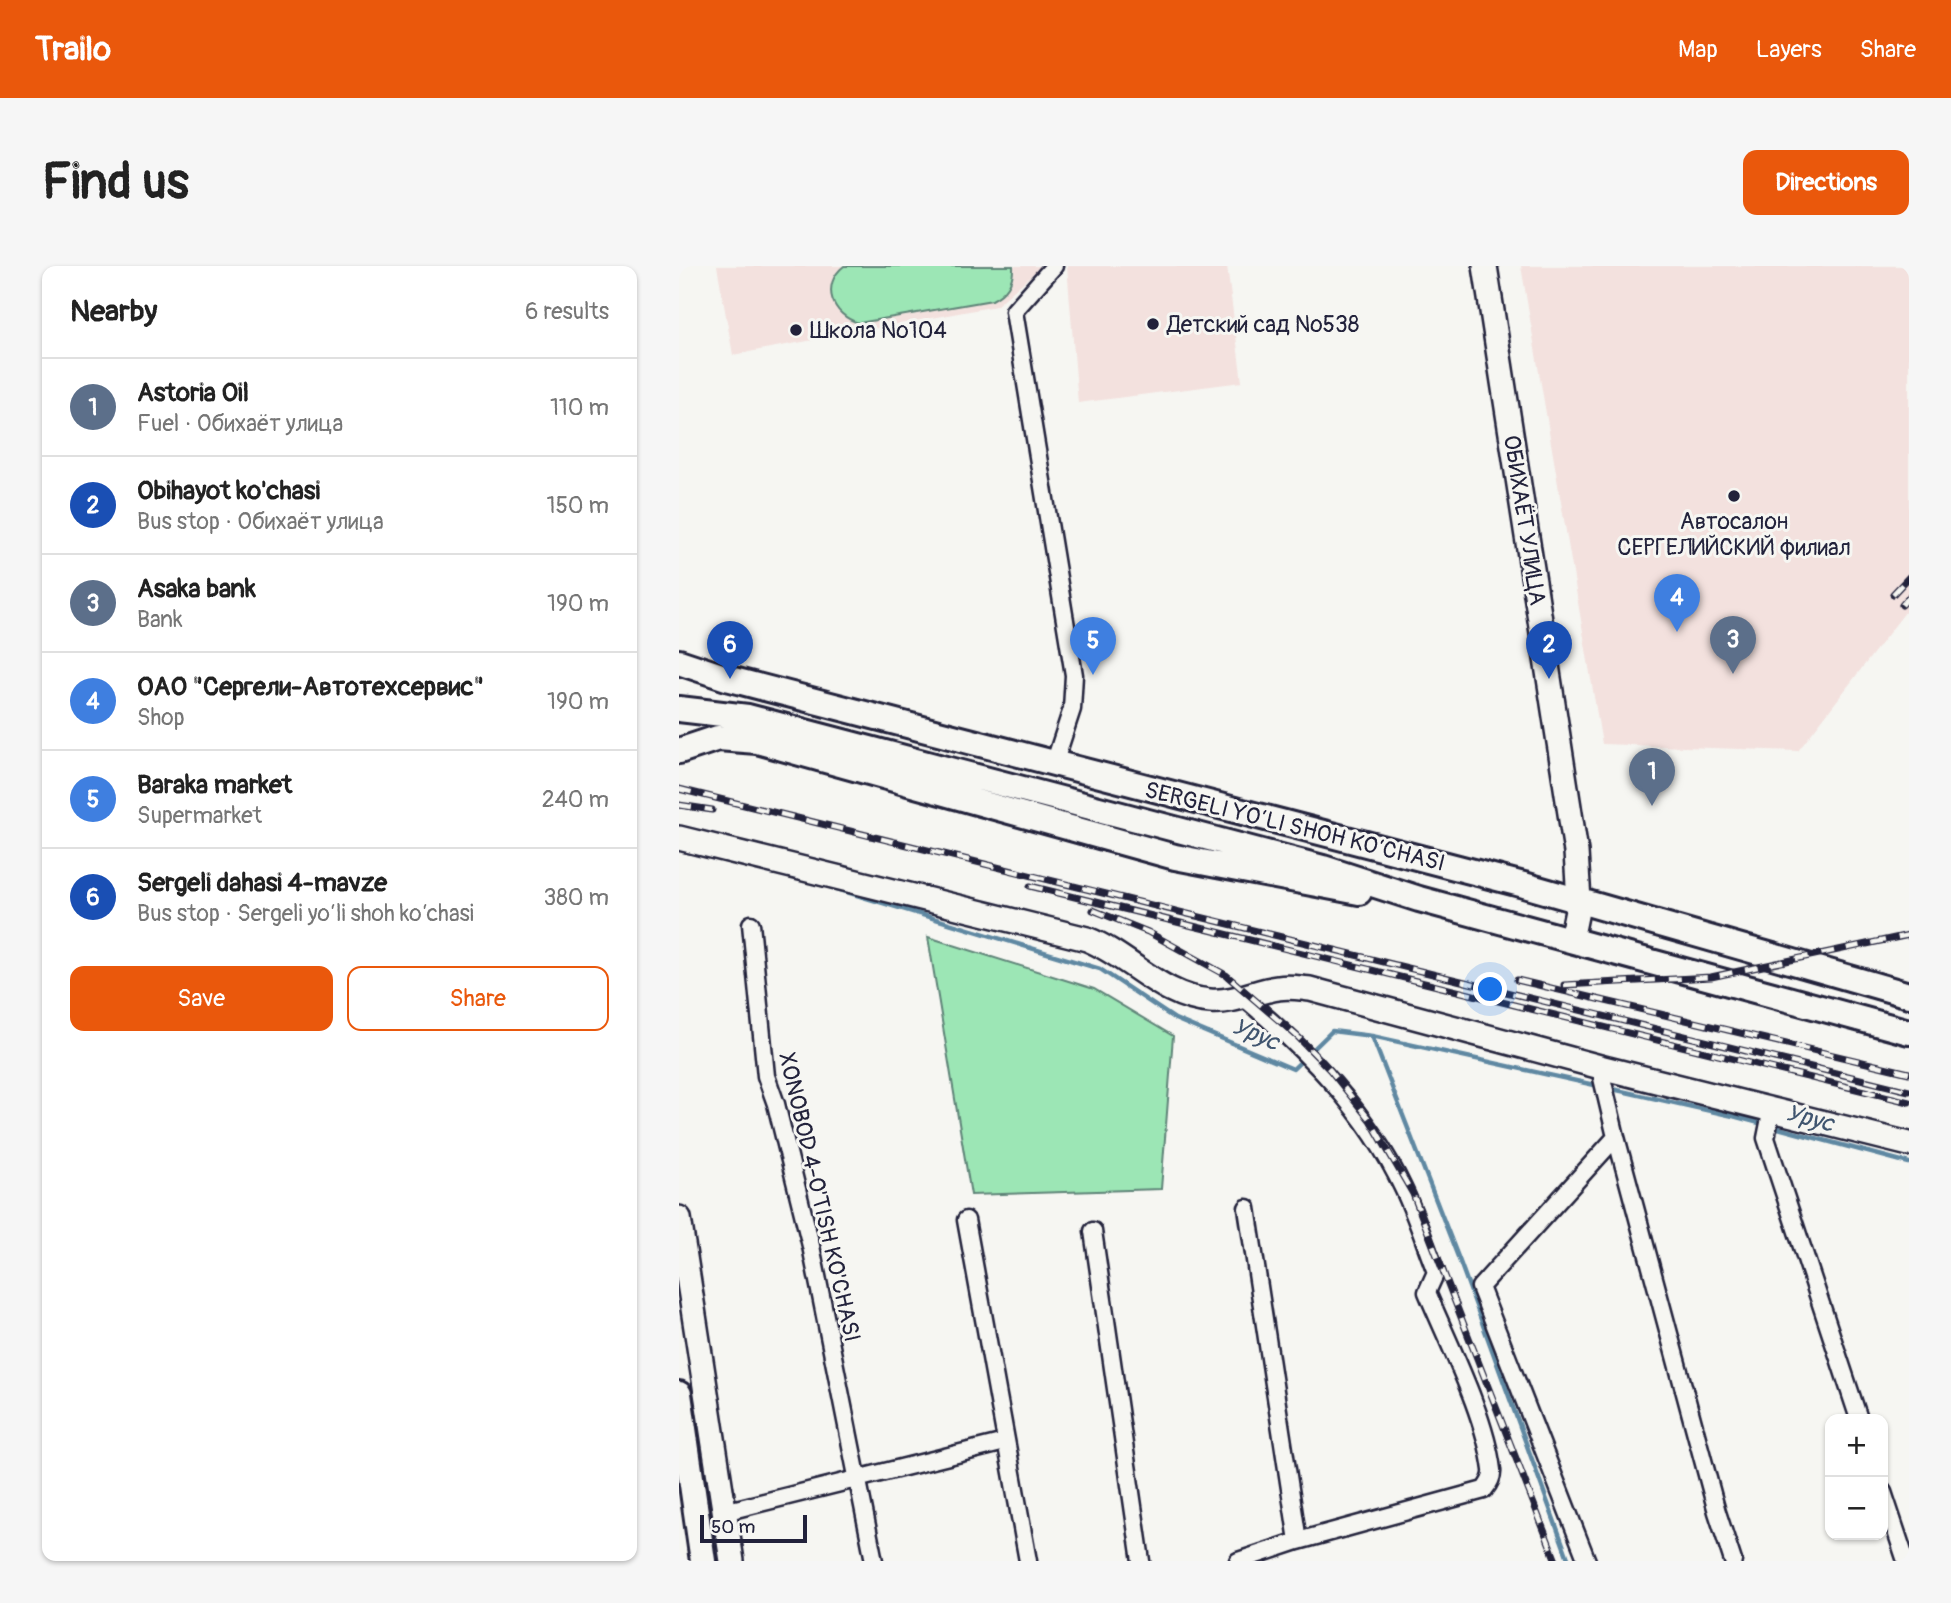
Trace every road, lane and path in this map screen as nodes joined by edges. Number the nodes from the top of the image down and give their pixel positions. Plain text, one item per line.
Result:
1 (1054, 266) edge
2 (1485, 266) edge
3 (679, 662) edge
4 (679, 709) edge
5 (679, 751) edge
6 (1054, 764) junction
7 (679, 838) edge
8 (1419, 899) junction
9 (1579, 901) junction
10 (751, 925) dead end
11 (1571, 940) junction
12 (1909, 995) edge
13 (1243, 997) junction
14 (1909, 1032) edge
15 (1604, 1081) junction
16 (1772, 1108) junction
17 (1616, 1137) junction
18 (1909, 1144) edge
19 (1247, 1208) dead end
20 (679, 1218) edge
21 (966, 1220) dead end
22 (1093, 1231) dead end
23 (679, 1394) edge
24 (1857, 1414) edge
25 (1005, 1442) junction
26 (856, 1478) junction
27 (1888, 1507) edge
28 (725, 1512) junction
29 (1298, 1541) junction
30 (703, 1561) edge
31 (732, 1561) edge
32 (874, 1561) edge
33 (1028, 1561) edge
34 (1141, 1561) edge
35 (1238, 1561) edge
36 (1587, 1561) edge
37 (1733, 1561) edge
38 (1906, 1561) edge

1 - 6 street
2 - 9 street, ОБИХАЁТ УЛИЦА
3 - 6 main road, SERGELI YO‘LI SHOH KO‘CHASI
4 - 8 main road, SERGELI YO‘LI SHOH KO‘CHASI
5 - 8 main road
6 - 9 main road, SERGELI YO‘LI SHOH KO‘CHASI
7 - 13 street
8 - 11 main road, SERGELI YO‘LI SHOH KO‘CHASI
9 - 11 street, ОБИХАЁТ УЛИЦА
9 - 12 main road, SERGELI YO‘LI SHOH KO‘CHASI
10 - 26 street, XONOBOD 4-O'TISH KO'CHASI
11 - 14 main road, SERGELI YO‘LI SHOH KO‘CHASI
13 - 15 street
13 - 29 street
15 - 16 street
15 - 17 street
16 - 18 street
16 - 24 street
17 - 36 street
17 - 37 street
19 - 29 street
20 - 28 street
21 - 25 street
22 - 34 street
23 - 30 main road
25 - 26 street
25 - 33 street
26 - 28 street
26 - 32 street, XONOBOD 4-O'TISH KO'CHASI
27 - 38 street
28 - 31 street
29 - 35 street

